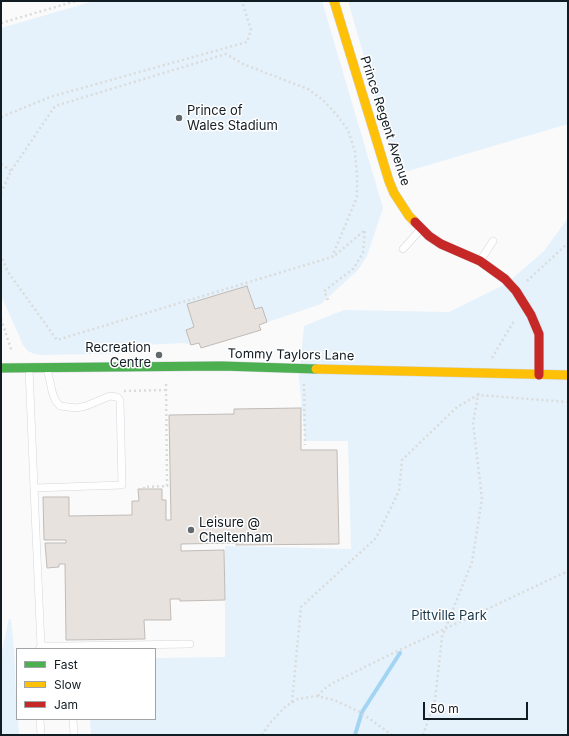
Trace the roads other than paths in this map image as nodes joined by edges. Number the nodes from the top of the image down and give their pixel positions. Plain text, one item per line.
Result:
1 (334, 1) edge
2 (422, 229) junction
3 (493, 241) dead end
4 (403, 250) dead end
5 (480, 261) junction
6 (1, 368) edge
7 (29, 368) junction
8 (47, 368) junction
9 (568, 374) edge
10 (539, 375) junction
11 (34, 488) junction
12 (190, 644) dead end
13 (40, 647) edge
14 (66, 647) edge
15 (40, 720) edge
16 (73, 720) edge
17 (41, 735) edge
18 (74, 735) edge

1 - 2 street, Prince Regent Avenue
2 - 4 lane
2 - 5 street, Prince Regent Avenue
3 - 5 lane
5 - 10 street, Prince Regent Avenue
6 - 7 street, Tommy Taylors Lane
7 - 8 street, Tommy Taylors Lane
7 - 11 lane
8 - 10 street, Tommy Taylors Lane
8 - 11 lane
9 - 10 street, Tommy Taylors Lane
11 - 13 lane
12 - 14 lane
13 - 14 lane
15 - 17 lane
16 - 18 lane

